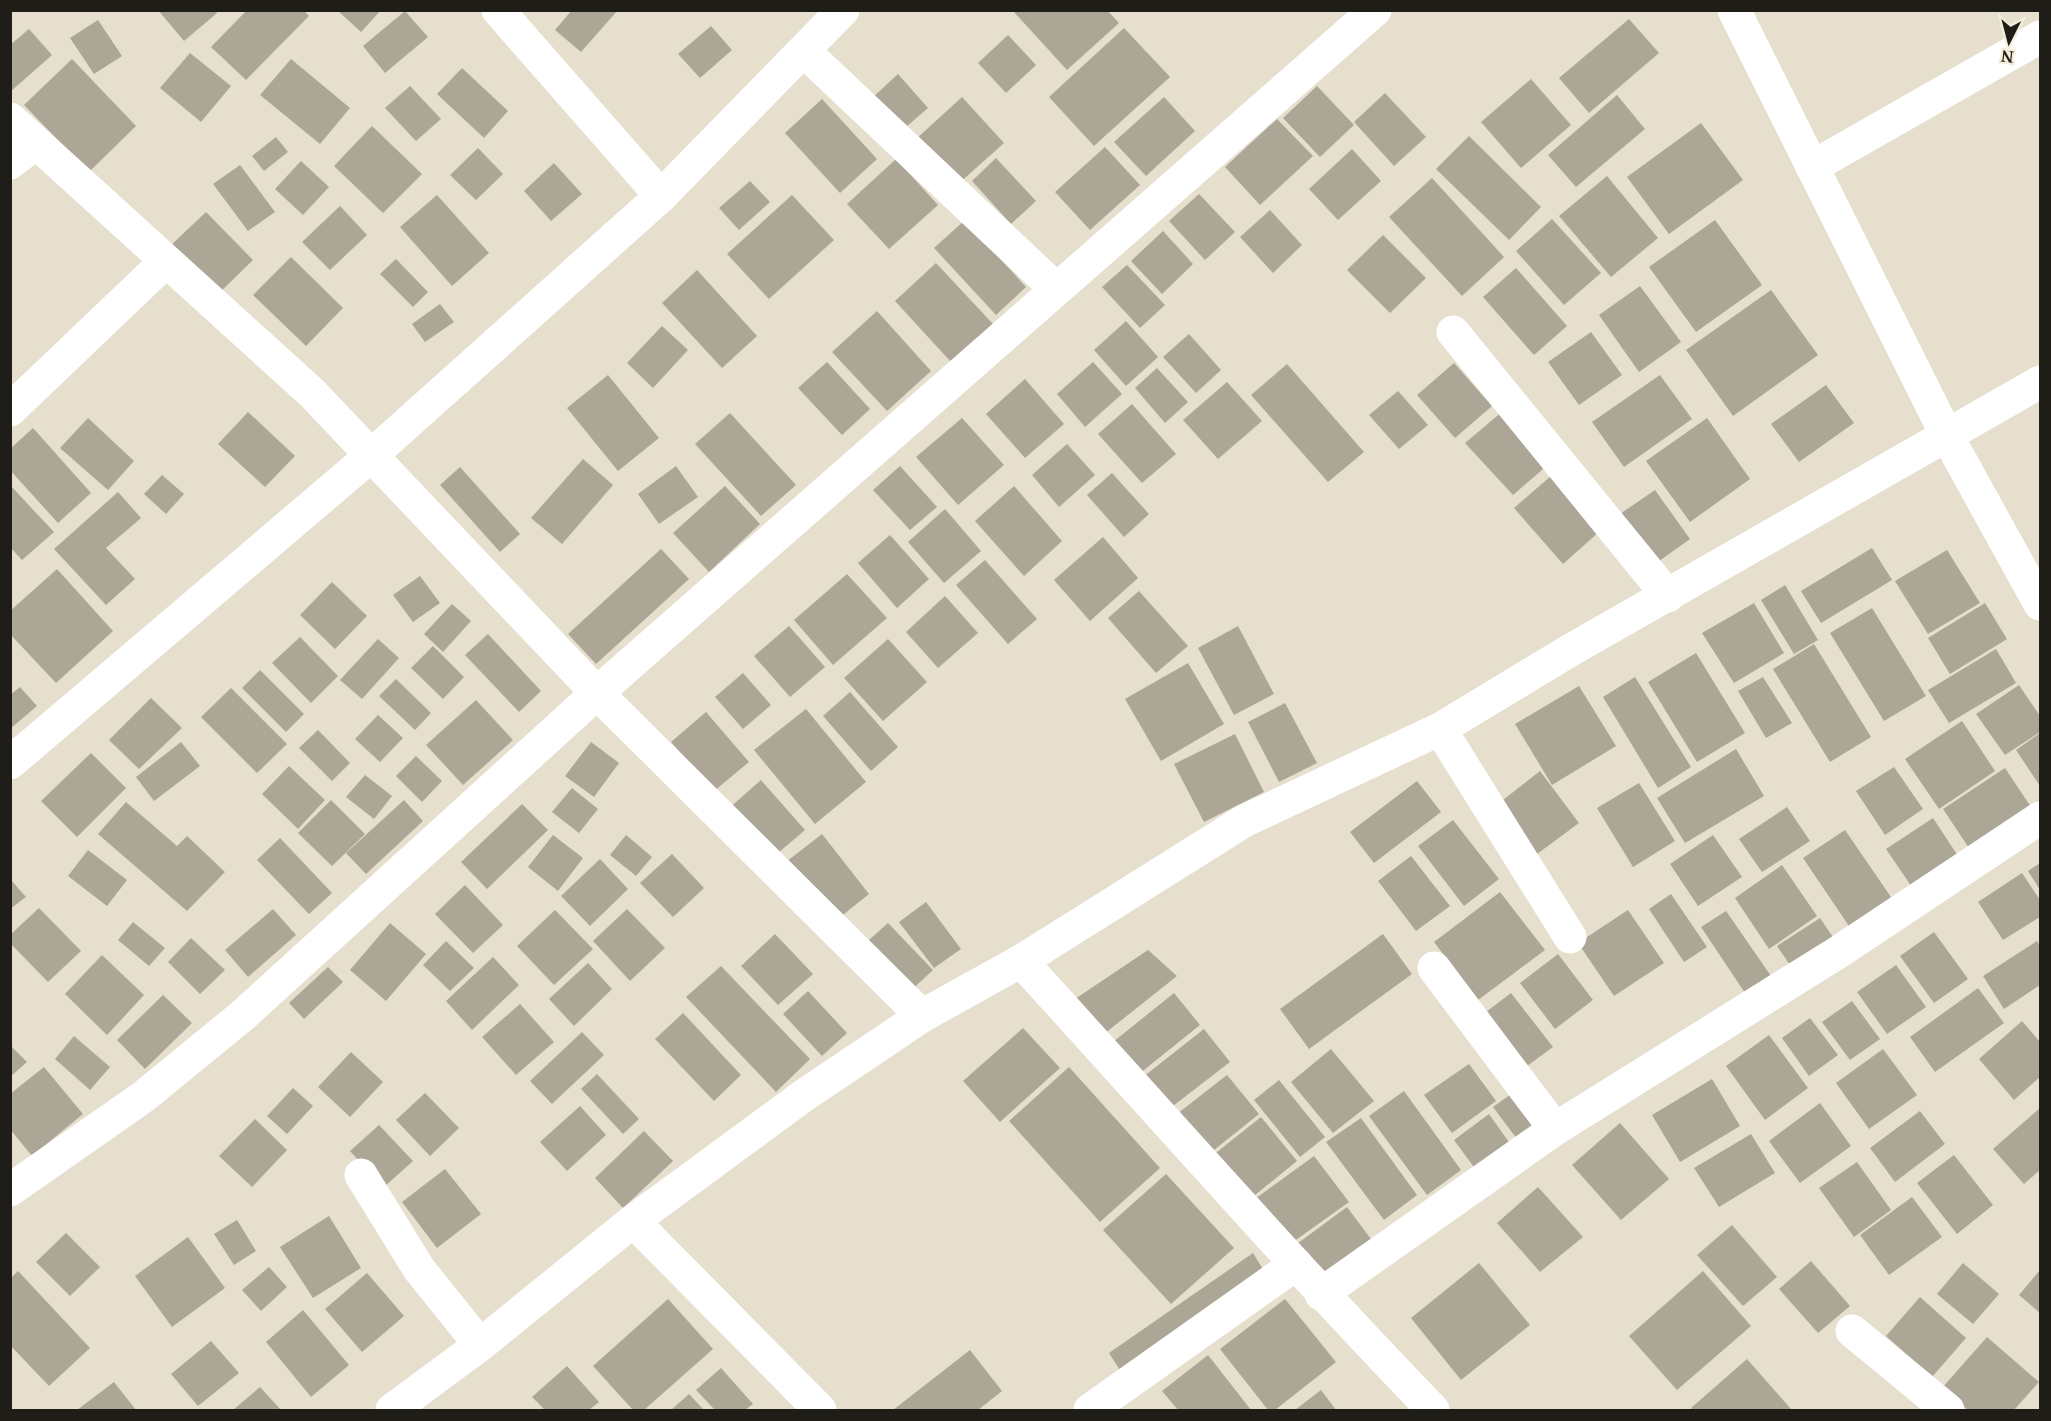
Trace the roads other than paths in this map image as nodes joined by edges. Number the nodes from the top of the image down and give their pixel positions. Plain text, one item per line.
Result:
1 (498, 10) edge
2 (843, 10) edge
3 (1375, 10) edge
4 (1734, 10) edge
5 (2040, 37) edge
6 (804, 51) junction
7 (10, 119) edge
8 (23, 153) edge
9 (1812, 167) junction
10 (661, 196) junction
11 (166, 261) junction
12 (1056, 289) junction
13 (1453, 332) dead end
14 (2040, 382) edge
15 (10, 410) edge
16 (1946, 434) junction
17 (373, 454) junction
18 (1668, 596) junction
19 (2040, 604) edge
20 (597, 693) junction
21 (1440, 729) junction
22 (10, 763) edge
23 (2040, 818) edge
24 (1570, 937) dead end
25 (1021, 961) junction
26 (1434, 968) dead end
27 (922, 1016) junction
28 (1555, 1130) junction
29 (361, 1174) dead end
30 (10, 1190) edge
31 (633, 1221) junction
32 (1296, 1264) junction
33 (1321, 1294) junction
34 (1852, 1331) dead end
35 (480, 1345) junction
36 (392, 1410) edge
37 (820, 1410) edge
38 (1090, 1410) edge
39 (1433, 1410) edge
40 (1948, 1410) edge

1 - 10 street
2 - 6 street
3 - 12 street
4 - 9 street
5 - 9 street
6 - 10 street
6 - 12 street
7 - 8 street
8 - 11 street
9 - 16 street
10 - 17 street
11 - 15 street
11 - 17 street
12 - 20 street
13 - 18 street
14 - 16 street
16 - 18 street
16 - 19 street
17 - 20 street
17 - 22 street
18 - 21 street
20 - 27 street
20 - 30 street
21 - 24 street
21 - 25 street
23 - 28 street
25 - 27 street
25 - 32 street
26 - 28 street
27 - 31 street
28 - 33 street
29 - 35 street
31 - 35 street
31 - 37 street
32 - 33 street
32 - 38 street
33 - 39 street
34 - 40 street
35 - 36 street

